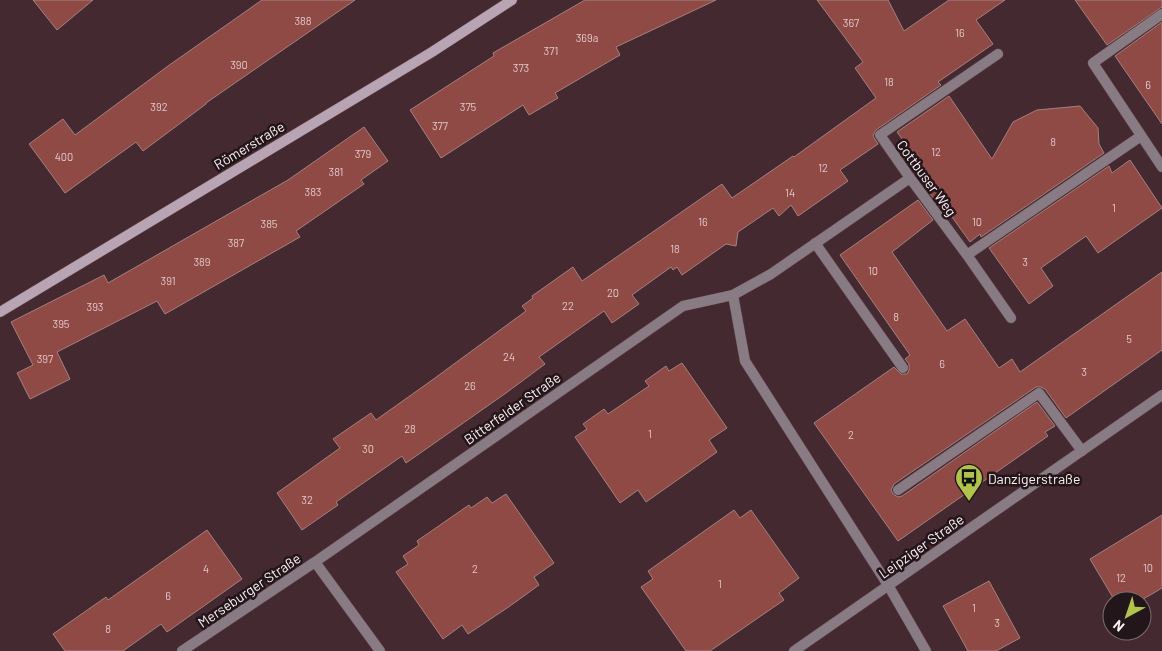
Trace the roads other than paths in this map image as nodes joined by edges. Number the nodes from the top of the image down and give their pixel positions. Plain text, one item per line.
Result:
1 (512, 0) edge
2 (1162, 14) edge
3 (998, 54) dead end
4 (1141, 136) junction
5 (1162, 167) edge
6 (910, 178) junction
7 (815, 243) junction
8 (967, 255) junction
9 (733, 295) junction
10 (0, 312) edge
11 (1011, 318) dead end
12 (903, 368) dead end
13 (1162, 394) edge
14 (1082, 451) junction
15 (898, 490) dead end
16 (315, 562) junction
17 (888, 585) junction
18 (182, 651) edge
19 (380, 651) edge
20 (794, 651) edge
21 (926, 651) edge

1 - 10 main road, Römerstraße
2 - 4 street
3 - 6 street, Cottbuser Weg
4 - 5 street
4 - 8 street
6 - 7 street, Bitterfelder Straße
6 - 8 street, Cottbuser Weg
7 - 9 street, Bitterfelder Straße
7 - 12 street
8 - 11 street, Cottbuser Weg
9 - 16 street, Bitterfelder Straße
9 - 17 street
13 - 14 street, Leipziger Straße
14 - 15 street
14 - 17 street, Leipziger Straße
16 - 18 street, Merseburger Straße
16 - 19 street, Merseburger Straße
17 - 20 street, Leipziger Straße
17 - 21 street

